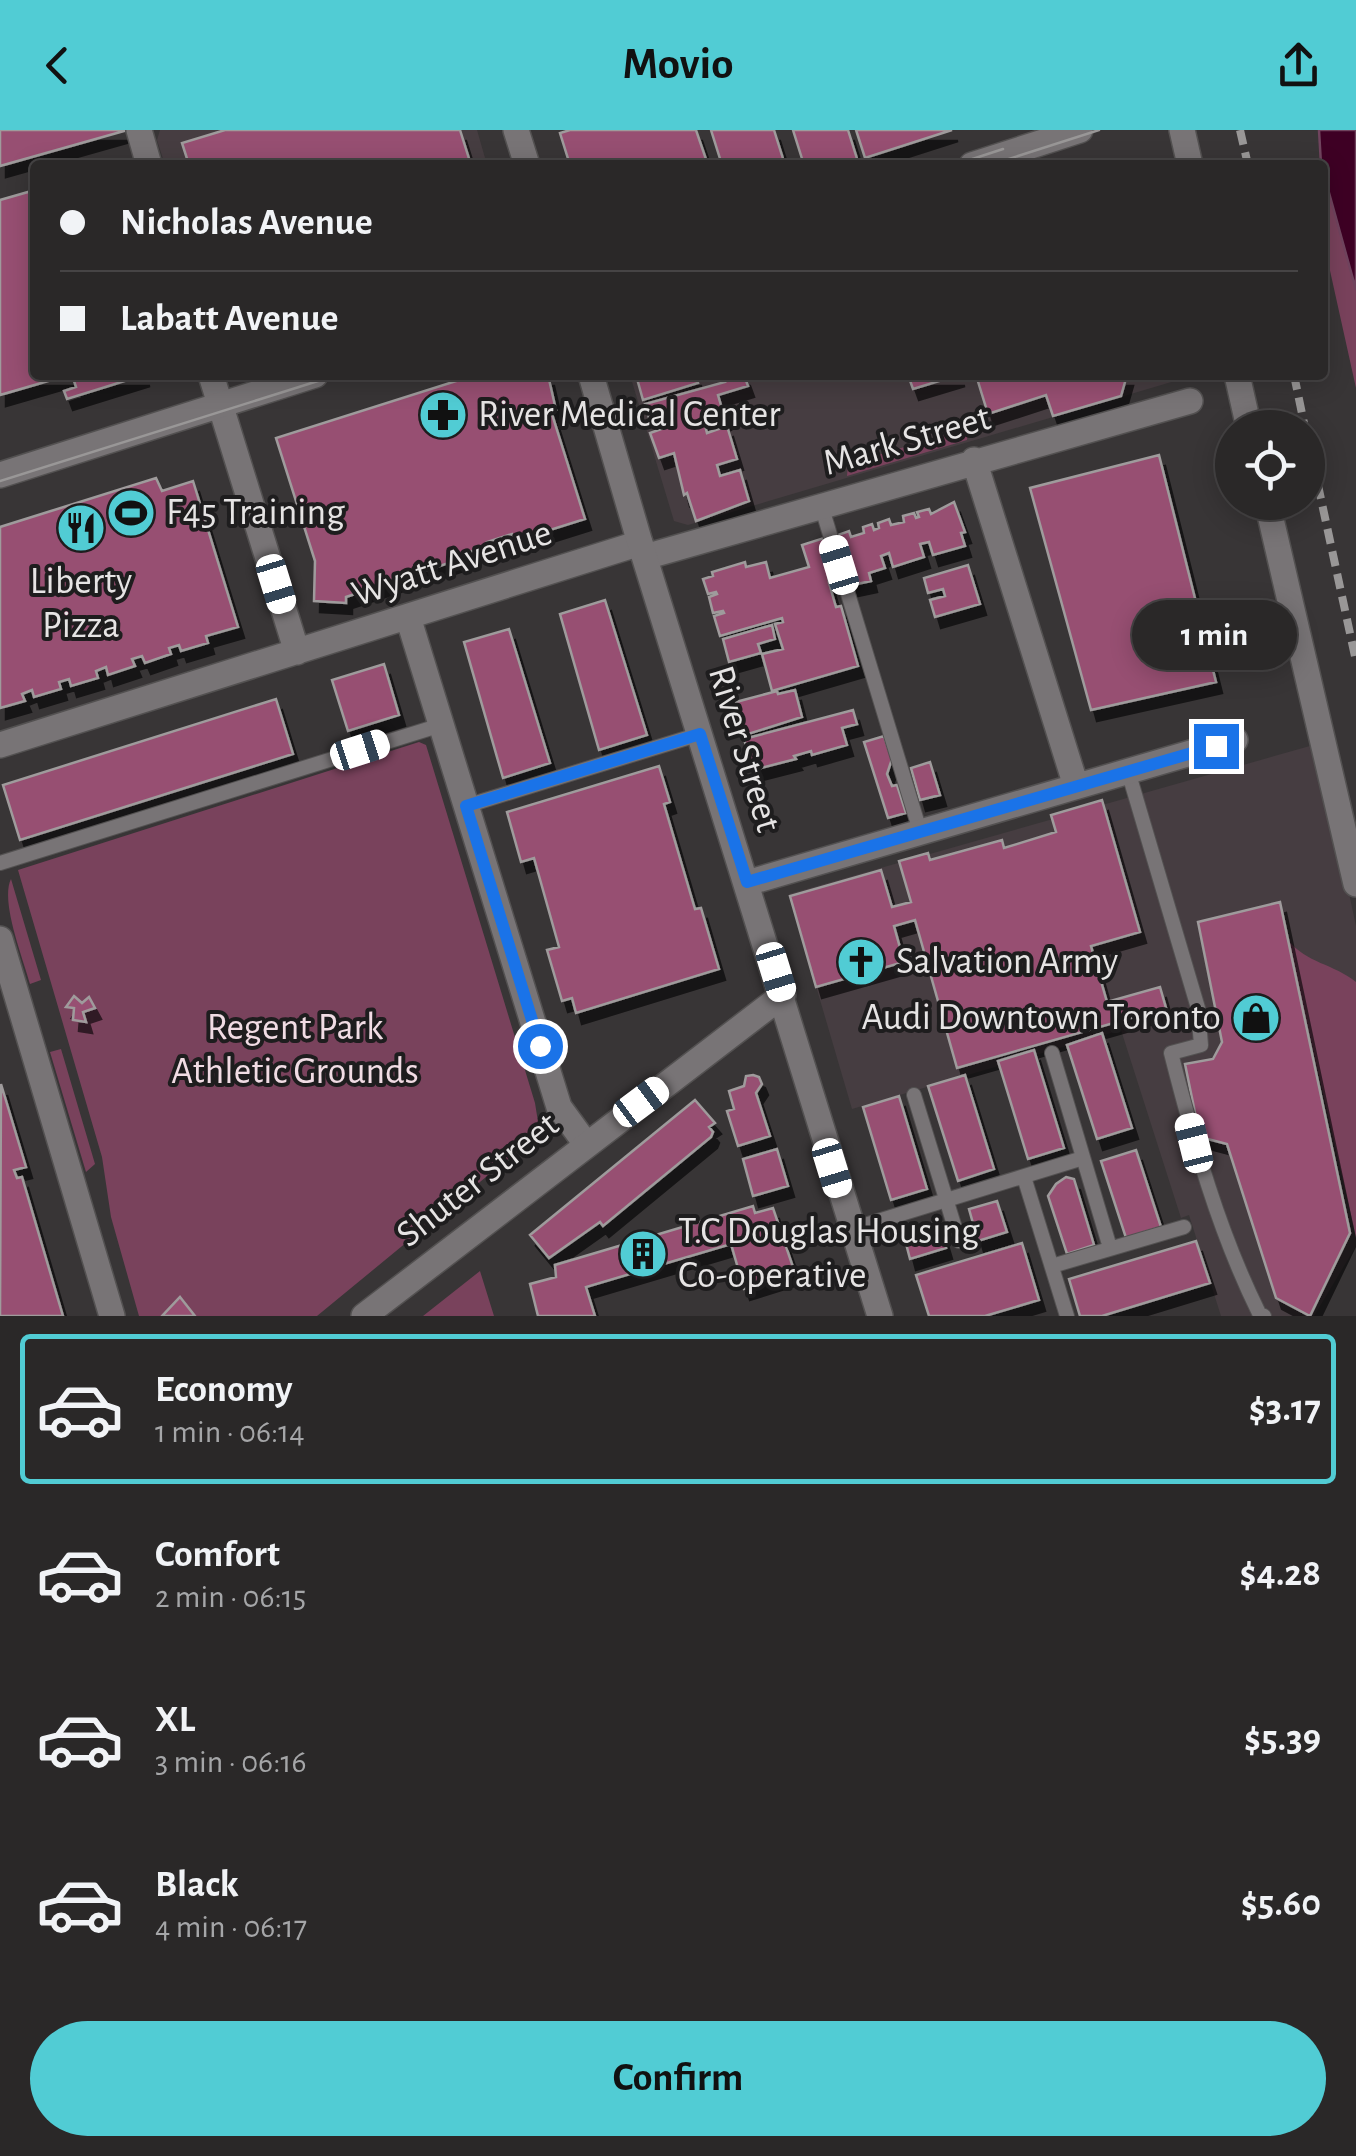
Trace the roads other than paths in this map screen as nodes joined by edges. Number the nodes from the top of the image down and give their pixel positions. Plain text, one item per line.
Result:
1 (139, 130) edge
2 (1080, 130) edge
3 (1182, 130) edge
4 (522, 132) edge
5 (148, 160) edge
6 (526, 160) edge
7 (987, 160) edge
8 (1189, 160) edge
9 (212, 380) edge
10 (299, 380) edge
11 (592, 380) edge
12 (1238, 380) edge
13 (1190, 401) dead end
14 (220, 405) junction
15 (1245, 410) edge
16 (974, 460) junction
17 (0, 475) edge
18 (821, 505) junction
19 (1271, 520) edge
20 (643, 550) junction
21 (408, 618) junction
22 (297, 652) junction
23 (442, 725) junction
24 (700, 734) junction
25 (1235, 740) dead end
26 (0, 746) edge
27 (1128, 771) junction
28 (1076, 786) junction
29 (466, 806) junction
30 (920, 831) junction
31 (0, 863) edge
32 (747, 882) junction
33 (1356, 884) edge
34 (0, 939) edge
35 (783, 995) junction
36 (12, 1028) edge
37 (1052, 1053) dead end
38 (914, 1095) dead end
39 (586, 1144) junction
40 (1083, 1158) junction
41 (1024, 1176) junction
42 (946, 1200) junction
43 (1184, 1228) dead end
44 (852, 1229) junction
45 (1108, 1241) dead end
46 (958, 1242) dead end
47 (1052, 1266) junction
48 (112, 1316) edge
49 (364, 1316) edge
50 (880, 1316) edge
51 (1067, 1316) edge
52 (1264, 1316) edge

1 - 5 street
2 - 7 street
3 - 8 street
4 - 6 street
9 - 14 street
10 - 14 street
11 - 20 street, River Street
12 - 15 street
13 - 16 street, Mark Street
14 - 17 street
14 - 22 street
16 - 18 street, Mark Street
16 - 28 street
18 - 20 street, Mark Street
18 - 30 lane
19 - 33 street
20 - 21 street, Wyatt Avenue
20 - 24 street, River Street
21 - 22 street, Wyatt Avenue
21 - 23 street
22 - 26 street, Wyatt Avenue
23 - 29 street
23 - 31 lane
24 - 29 lane
24 - 32 street, River Street
25 - 27 street
27 - 28 street
27 - 52 lane
28 - 30 street
29 - 39 street
30 - 32 street
32 - 35 street, River Street
34 - 36 street
35 - 39 street, Shuter Street
35 - 44 street, River Street
36 - 48 street
37 - 40 lane
38 - 42 lane
39 - 49 street, Shuter Street
40 - 41 lane
40 - 45 lane
41 - 42 lane
41 - 47 lane
42 - 44 lane
42 - 46 lane
43 - 47 lane
44 - 50 street, River Street
47 - 51 lane

